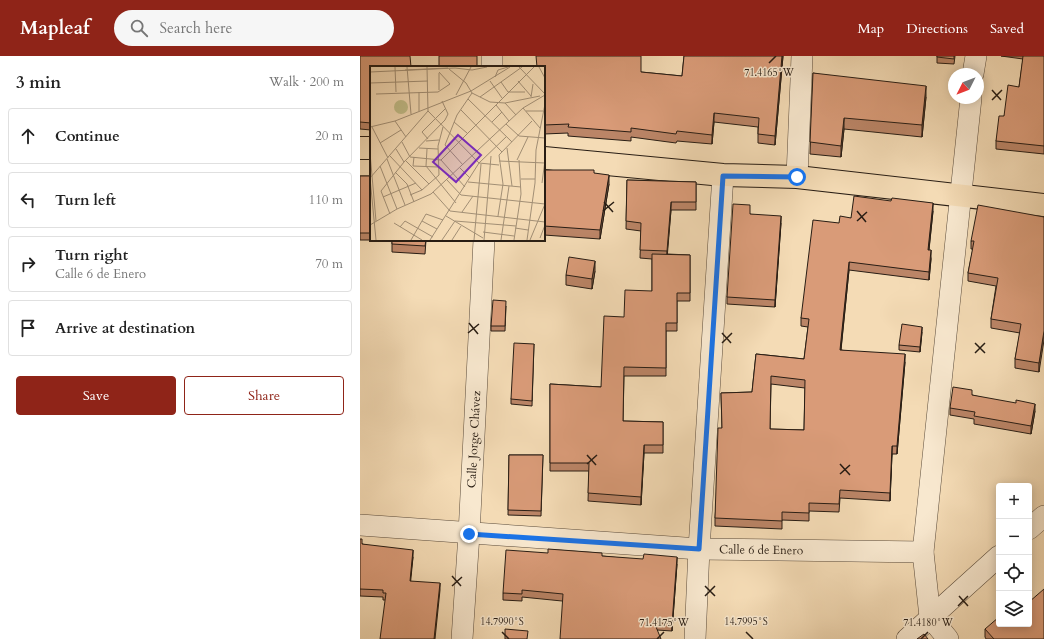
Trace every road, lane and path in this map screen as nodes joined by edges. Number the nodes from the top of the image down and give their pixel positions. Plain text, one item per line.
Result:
1 (802, 56) edge
2 (976, 56) edge
3 (975, 68) edge
4 (970, 104) edge
5 (545, 158) edge
6 (723, 176) junction
7 (797, 177) junction
8 (960, 195) junction
9 (1044, 205) edge
10 (484, 241) edge
11 (1044, 516) edge
12 (360, 525) edge
13 (1032, 527) edge
14 (469, 534) junction
15 (699, 549) junction
16 (923, 552) junction
17 (996, 559) edge
18 (930, 617) junction
19 (462, 639) edge
20 (695, 639) edge
21 (907, 639) edge
22 (948, 639) edge

1 - 7 street
2 - 3 street
4 - 8 street
5 - 6 main road
6 - 7 main road
6 - 15 street
7 - 8 main road
8 - 9 main road
8 - 16 street
10 - 14 street, Calle Jorge Chávez
11 - 13 street
12 - 14 street, Calle 6 de Enero
14 - 15 street, Calle 6 de Enero
14 - 19 street, Calle Jorge Chávez
15 - 16 street, Calle 6 de Enero
15 - 20 street
16 - 18 street
17 - 18 street
18 - 21 street
18 - 22 street

